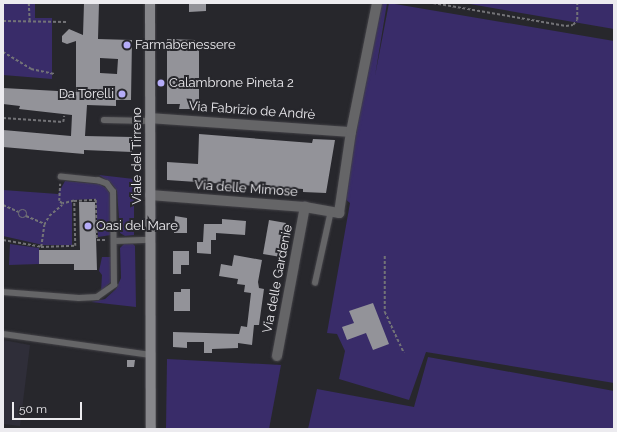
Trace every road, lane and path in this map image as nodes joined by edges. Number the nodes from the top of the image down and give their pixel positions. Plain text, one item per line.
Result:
1 (29, 3) edge
2 (150, 3) edge
3 (377, 3) edge
4 (433, 3) edge
5 (577, 3) edge
6 (3, 21) edge
7 (30, 21) junction
8 (66, 22) dead end
9 (3, 52) edge
10 (54, 74) dead end
11 (64, 116) dead end
12 (3, 118) edge
13 (150, 119) junction
14 (104, 120) dead end
15 (351, 132) junction
16 (61, 177) joint
17 (150, 195) junction
18 (74, 201) junction
19 (62, 204) junction
20 (3, 205) edge
21 (305, 207) junction
22 (19, 212) junction
23 (335, 212) junction
24 (26, 216) junction
25 (45, 224) junction
26 (3, 240) edge
27 (150, 240) junction
28 (115, 241) junction
29 (41, 247) junction
30 (385, 256) dead end
31 (315, 283) dead end
32 (380, 284) dead end
33 (385, 285) junction
34 (3, 292) edge
35 (3, 334) edge
36 (404, 353) dead end
37 (151, 355) junction
38 (277, 356) dead end
39 (152, 429) edge

1 - 7 path
2 - 13 main road, Viale del Tirreno
3 - 15 street
4 - 5 path
6 - 7 path
7 - 8 path
9 - 10 path
11 - 12 path
13 - 14 lane
13 - 15 street, Via Fabrizio de Andrè
13 - 17 main road, Viale del Tirreno
15 - 23 street
16 - 19 path
16 - 28 lane
17 - 21 street, Via delle Mimose
17 - 27 main road, Viale del Tirreno
18 - 19 path
18 - 28 path
18 - 29 path
19 - 25 path
20 - 22 path
21 - 23 street, Via delle Mimose
21 - 38 street, Via delle Gardenie
22 - 24 path
22 - 24 path
23 - 31 lane
24 - 25 path
25 - 29 path
26 - 29 path
27 - 28 lane
27 - 37 main road, Viale del Tirreno
28 - 34 lane
30 - 33 path
32 - 33 path
33 - 36 path
35 - 37 lane
37 - 39 main road, Viale del Tirreno

